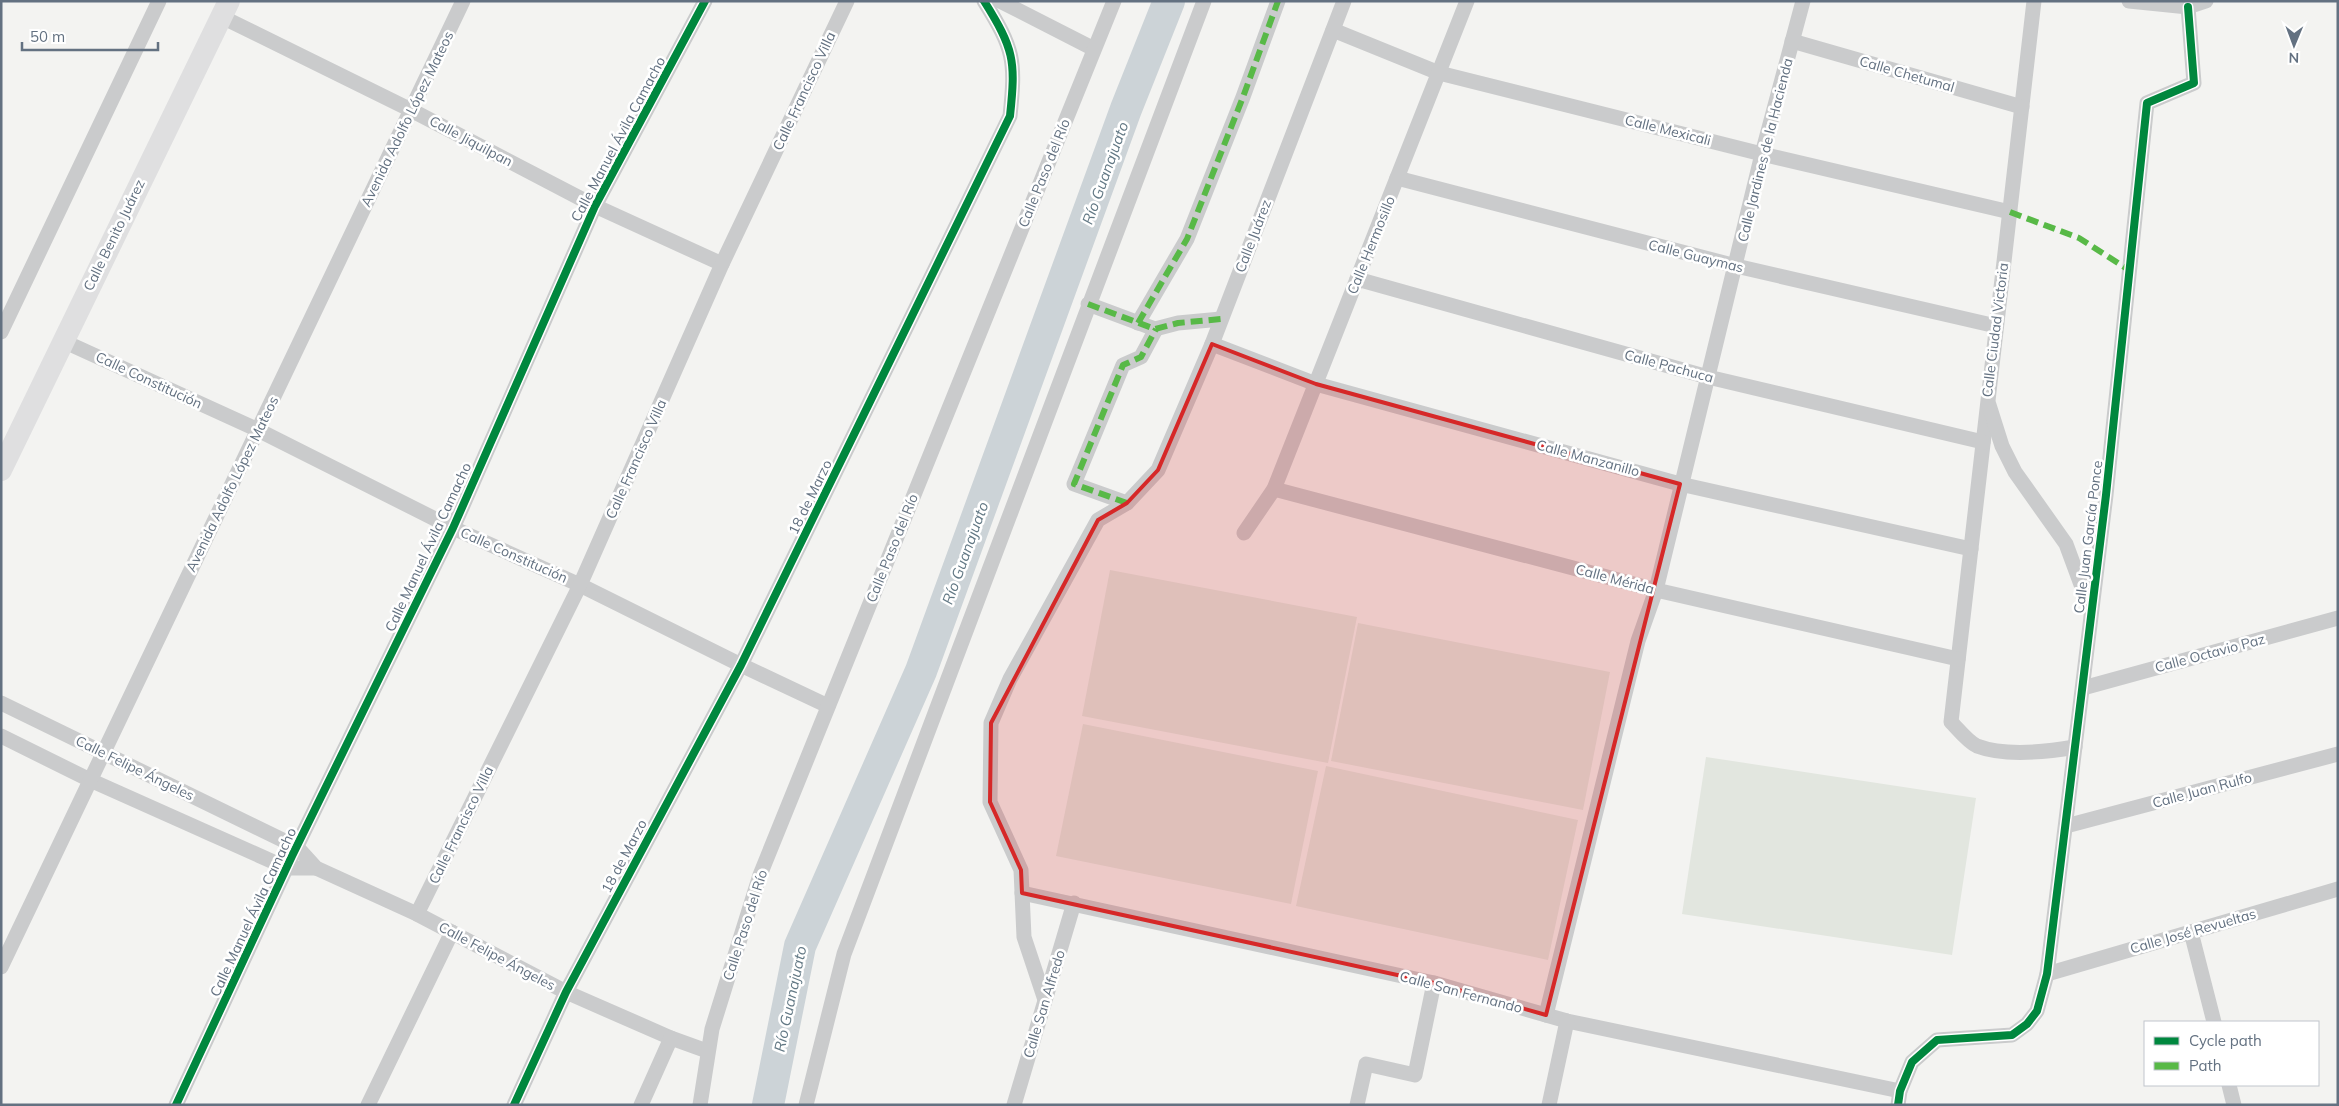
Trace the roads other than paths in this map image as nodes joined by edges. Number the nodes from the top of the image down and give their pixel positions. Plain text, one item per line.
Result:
1 (159, 1) edge
2 (463, 1) edge
3 (705, 1) edge
4 (847, 1) edge
5 (984, 1) edge
6 (1000, 1) edge
7 (1114, 1) edge
8 (1204, 1) edge
9 (1278, 1) edge
10 (1344, 1) edge
11 (1467, 1) edge
12 (1803, 1) edge
13 (2034, 1) edge
14 (2129, 1) edge
15 (2206, 1) edge
16 (2188, 7) junction
17 (225, 9) edge
18 (1333, 30) junction
19 (1792, 42) junction
20 (1094, 49) junction
21 (1439, 73) junction
22 (2022, 107) junction
23 (411, 110) junction
24 (1762, 154) junction
25 (1397, 178) junction
26 (595, 206) junction
27 (2010, 212) junction
28 (722, 264) junction
29 (1736, 266) junction
30 (1357, 279) junction
31 (1088, 304) junction
32 (1221, 319) junction
33 (1138, 322) junction
34 (1996, 326) junction
35 (1156, 330) junction
36 (1, 332) edge
37 (63, 341) junction
38 (1212, 344) junction
39 (1708, 377) junction
40 (1316, 384) junction
41 (1987, 397) junction
42 (258, 430) junction
43 (1983, 442) junction
44 (1, 470) edge
45 (1680, 484) junction
46 (1274, 490) junction
47 (1127, 503) junction
48 (453, 528) junction
49 (1244, 534) dead end
50 (1971, 549) junction
51 (580, 585) junction
52 (1656, 590) junction
53 (2092, 613) junction
54 (2338, 618) edge
55 (1958, 659) junction
56 (741, 665) junction
57 (2083, 688) junction
58 (1, 703) edge
59 (828, 706) junction
60 (1, 736) edge
61 (2075, 747) junction
62 (104, 753) junction
63 (2338, 754) edge
64 (90, 780) junction
65 (2066, 826) junction
66 (297, 847) junction
67 (287, 868) junction
68 (316, 868) junction
69 (2338, 888) edge
70 (1022, 893) junction
71 (1074, 903) junction
72 (417, 914) junction
73 (452, 932) junction
74 (2191, 932) junction
75 (1, 967) edge
76 (2048, 974) junction
77 (1434, 983) junction
78 (566, 992) junction
79 (1045, 1000) junction
80 (1546, 1014) junction
81 (1567, 1021) junction
82 (2214, 1021) edge
83 (671, 1038) junction
84 (707, 1050) junction
85 (2229, 1086) edge
86 (1899, 1098) edge
87 (176, 1105) edge
88 (368, 1105) edge
89 (514, 1105) edge
90 (641, 1105) edge
91 (700, 1105) edge
92 (806, 1105) edge
93 (1014, 1105) edge
94 (1357, 1105) edge
95 (1549, 1105) edge
96 (2234, 1105) edge

1 - 36 street
2 - 23 street, Avenida Adolfo López Mateos
3 - 26 street, Calle Manuel Ávila Camacho
4 - 28 street, Calle Francisco Villa
5 - 56 street, 18 de Marzo
6 - 20 street
7 - 20 street, Calle Paso del Río
8 - 31 street
9 - 33 street
10 - 18 street, Calle Juárez
11 - 21 street, Calle Hermosillo
12 - 19 street, Calle Jardines de la Hacienda
13 - 22 street, Calle Ciudad Victoria
14 - 16 street
15 - 16 street
16 - 53 street, Calle Juan García Ponce
17 - 23 street, Calle Jiquilpan
17 - 37 street, Calle Benito Juárez
18 - 21 street, Calle Mexicali
18 - 32 street, Calle Juárez
19 - 22 street, Calle Chetumal
19 - 24 street, Calle Jardines de la Hacienda
20 - 59 street, Calle Paso del Río
21 - 24 street, Calle Mexicali
21 - 25 street, Calle Hermosillo
22 - 27 street, Calle Ciudad Victoria
23 - 26 street, Calle Jiquilpan
23 - 42 street, Avenida Adolfo López Mateos
24 - 27 street, Calle Mexicali
24 - 29 street, Calle Jardines de la Hacienda
25 - 29 street, Calle Guaymas
25 - 30 street, Calle Hermosillo
26 - 28 street, Calle Jiquilpan
26 - 48 street, Calle Manuel Ávila Camacho
27 - 34 street, Calle Ciudad Victoria
28 - 51 street, Calle Francisco Villa
29 - 34 street, Calle Guaymas
29 - 39 street, Calle Jardines de la Hacienda
30 - 39 street, Calle Pachuca
30 - 40 street, Calle Hermosillo
31 - 33 street
31 - 92 street
32 - 35 street
32 - 38 street, Calle Juárez
33 - 35 street
34 - 41 street, Calle Ciudad Victoria
35 - 47 street
37 - 42 street, Calle Constitución
37 - 44 street, Calle Benito Juárez
38 - 40 street, Calle Manzanillo
38 - 47 street, Calle Juárez
39 - 43 street, Calle Pachuca
39 - 45 street, Calle Jardines de la Hacienda
40 - 45 street, Calle Manzanillo
40 - 46 street, Calle Hermosillo
41 - 43 street, Calle Ciudad Victoria
41 - 53 street
42 - 48 street, Calle Constitución
42 - 62 street, Avenida Adolfo López Mateos
43 - 50 street, Calle Ciudad Victoria
45 - 50 street, Calle Manzanillo
45 - 52 street, Calle Jardines de la Hacienda
46 - 49 street, Calle Hermosillo
46 - 52 street, Calle Mérida
47 - 70 street
48 - 51 street, Calle Constitución
48 - 66 street, Calle Manuel Ávila Camacho
50 - 55 street, Calle Ciudad Victoria
51 - 56 street, Calle Constitución
51 - 72 street, Calle Francisco Villa
52 - 55 street, Calle Mérida
52 - 80 street, Calle Jardines de la Hacienda
53 - 57 street, Calle Juan García Ponce
54 - 57 street, Calle Octavio Paz
55 - 61 street, Calle Ciudad Victoria
56 - 59 street, Calle Constitución
56 - 78 street, 18 de Marzo
57 - 61 street, Calle Juan García Ponce
58 - 62 street, Calle Felipe Ángeles
59 - 84 street, Calle Paso del Río
60 - 64 street, Calle Felipe Ángeles
61 - 65 street, Calle Juan García Ponce
62 - 64 street, Avenida Adolfo López Mateos
62 - 66 street, Calle Felipe Ángeles
63 - 65 street, Calle Juan Rulfo
64 - 67 street, Calle Felipe Ángeles
64 - 75 street, Avenida Adolfo López Mateos
65 - 76 street, Calle Juan García Ponce
66 - 67 street, Calle Manuel Ávila Camacho
66 - 68 street, Calle Felipe Ángeles
67 - 68 street, Calle Felipe Ángeles
67 - 87 street, Calle Manuel Ávila Camacho
68 - 72 street, Calle Felipe Ángeles
69 - 74 street, Calle José Revueltas
70 - 71 street, Calle San Fernando
70 - 79 street
71 - 77 street, Calle San Fernando
71 - 79 street, Calle San Alfredo
72 - 73 street, Calle Felipe Ángeles
73 - 78 street, Calle Felipe Ángeles
73 - 88 street
74 - 76 street, Calle José Revueltas
74 - 82 street
76 - 86 street, Calle Juan García Ponce
77 - 80 street, Calle San Fernando
77 - 94 street
78 - 83 street, Calle Felipe Ángeles
78 - 89 street, 18 de Marzo
79 - 93 street, Calle San Alfredo
80 - 81 street, Calle San Fernando
81 - 86 street, Calle San Fernando
81 - 95 street
83 - 84 street, Calle Felipe Ángeles
83 - 90 street
84 - 91 street, Calle Paso del Río
85 - 96 street

